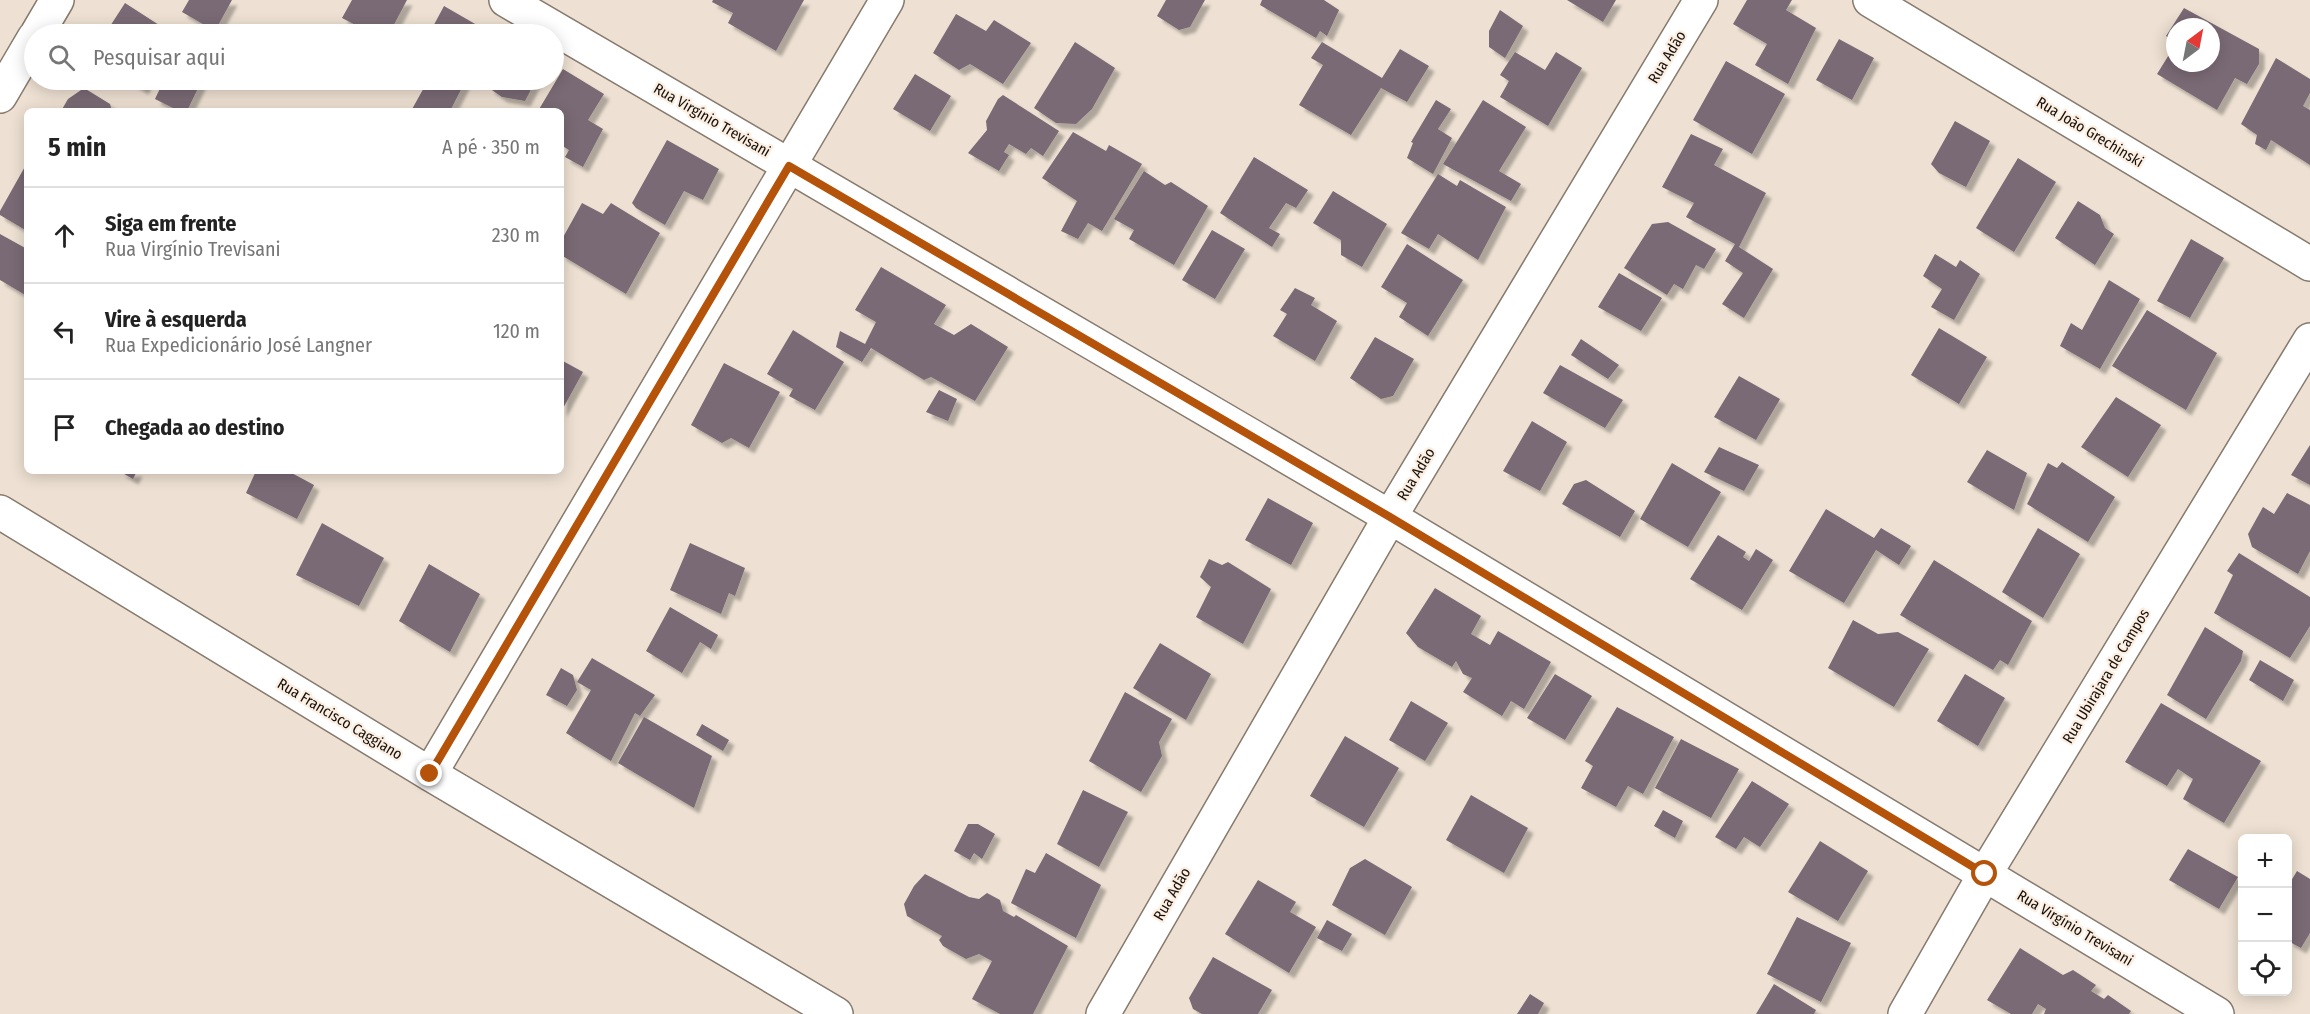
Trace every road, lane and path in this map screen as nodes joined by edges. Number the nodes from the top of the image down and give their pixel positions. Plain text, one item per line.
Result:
1 (57, 0) edge
2 (506, 0) edge
3 (887, 0) edge
4 (1701, 0) edge
5 (1870, 0) edge
6 (43, 24) edge
7 (547, 24) edge
8 (564, 34) edge
9 (24, 56) edge
10 (0, 96) edge
11 (789, 166) junction
12 (2310, 264) edge
13 (2310, 340) edge
14 (0, 512) edge
15 (1390, 517) junction
16 (430, 774) junction
17 (1985, 874) junction
18 (836, 1014) edge
19 (1103, 1014) edge
20 (1905, 1014) edge
21 (2217, 1014) edge

1 - 6 street
2 - 7 street, Rua Virgínio Trevisani
3 - 11 street
4 - 15 street, Rua Adão
5 - 12 street, Rua João Grechinski
8 - 11 street, Rua Virgínio Trevisani
9 - 10 street
11 - 15 street, Rua Virgínio Trevisani
11 - 16 street
13 - 17 street, Rua Ubirajara de Campos
14 - 16 street, Rua Francisco Caggiano
15 - 17 street, Rua Virgínio Trevisani
15 - 19 street, Rua Adão
16 - 18 street, Rua Francisco Caggiano
17 - 20 street, Rua Ubirajara de Campos
17 - 21 street, Rua Virgínio Trevisani

